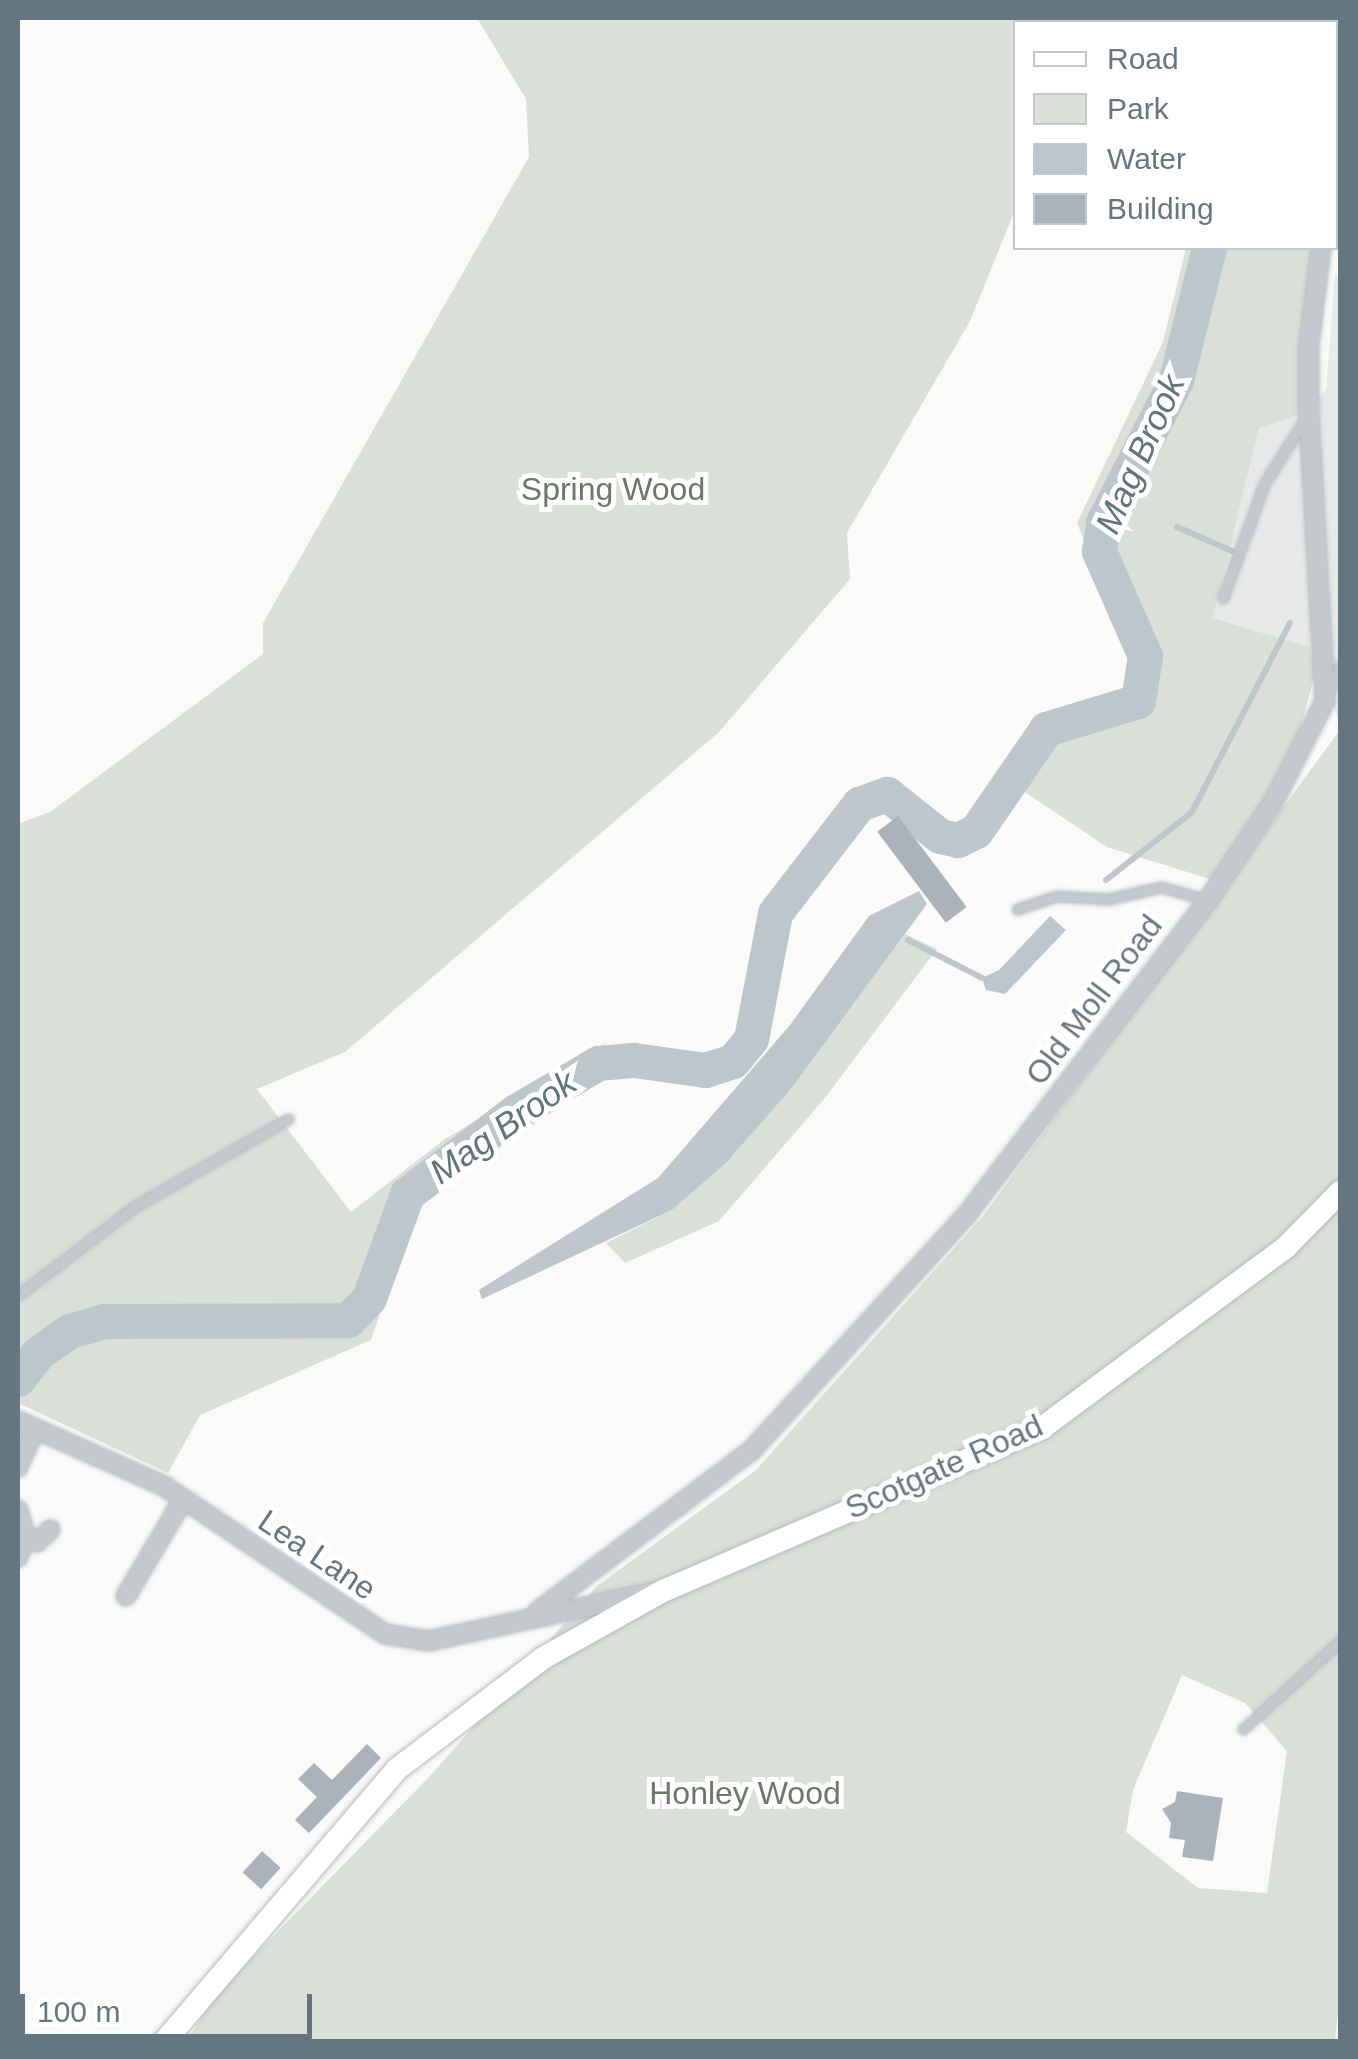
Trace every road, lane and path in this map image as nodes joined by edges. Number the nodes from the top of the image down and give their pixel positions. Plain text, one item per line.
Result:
1 (1321, 250) edge
2 (1308, 414) junction
3 (1224, 598) dead end
4 (1340, 666) edge
5 (1325, 700) junction
6 (1208, 900) junction
7 (1017, 909) dead end
8 (288, 1118) dead end
9 (1340, 1192) edge
10 (18, 1295) edge
11 (18, 1420) edge
12 (35, 1429) junction
13 (18, 1467) edge
14 (184, 1500) junction
15 (18, 1510) edge
16 (50, 1530) dead end
17 (26, 1538) junction
18 (18, 1556) edge
19 (663, 1591) junction
20 (126, 1596) dead end
21 (537, 1612) junction
22 (1340, 1641) edge
23 (1243, 1729) dead end
24 (164, 2042) edge

1 - 2 street
2 - 3 lane
2 - 5 street
4 - 5 lane
5 - 6 street, Old Moll Road
6 - 7 lane
6 - 21 street, Old Moll Road
8 - 10 lane
9 - 19 street, Scotgate Road
11 - 12 street, Lea Lane
12 - 13 street
12 - 14 street, Lea Lane
14 - 20 street
14 - 21 street, Lea Lane
15 - 17 street
16 - 17 street
17 - 18 street
19 - 21 street, Lea Lane
19 - 24 street, Scotgate Road
22 - 23 lane

